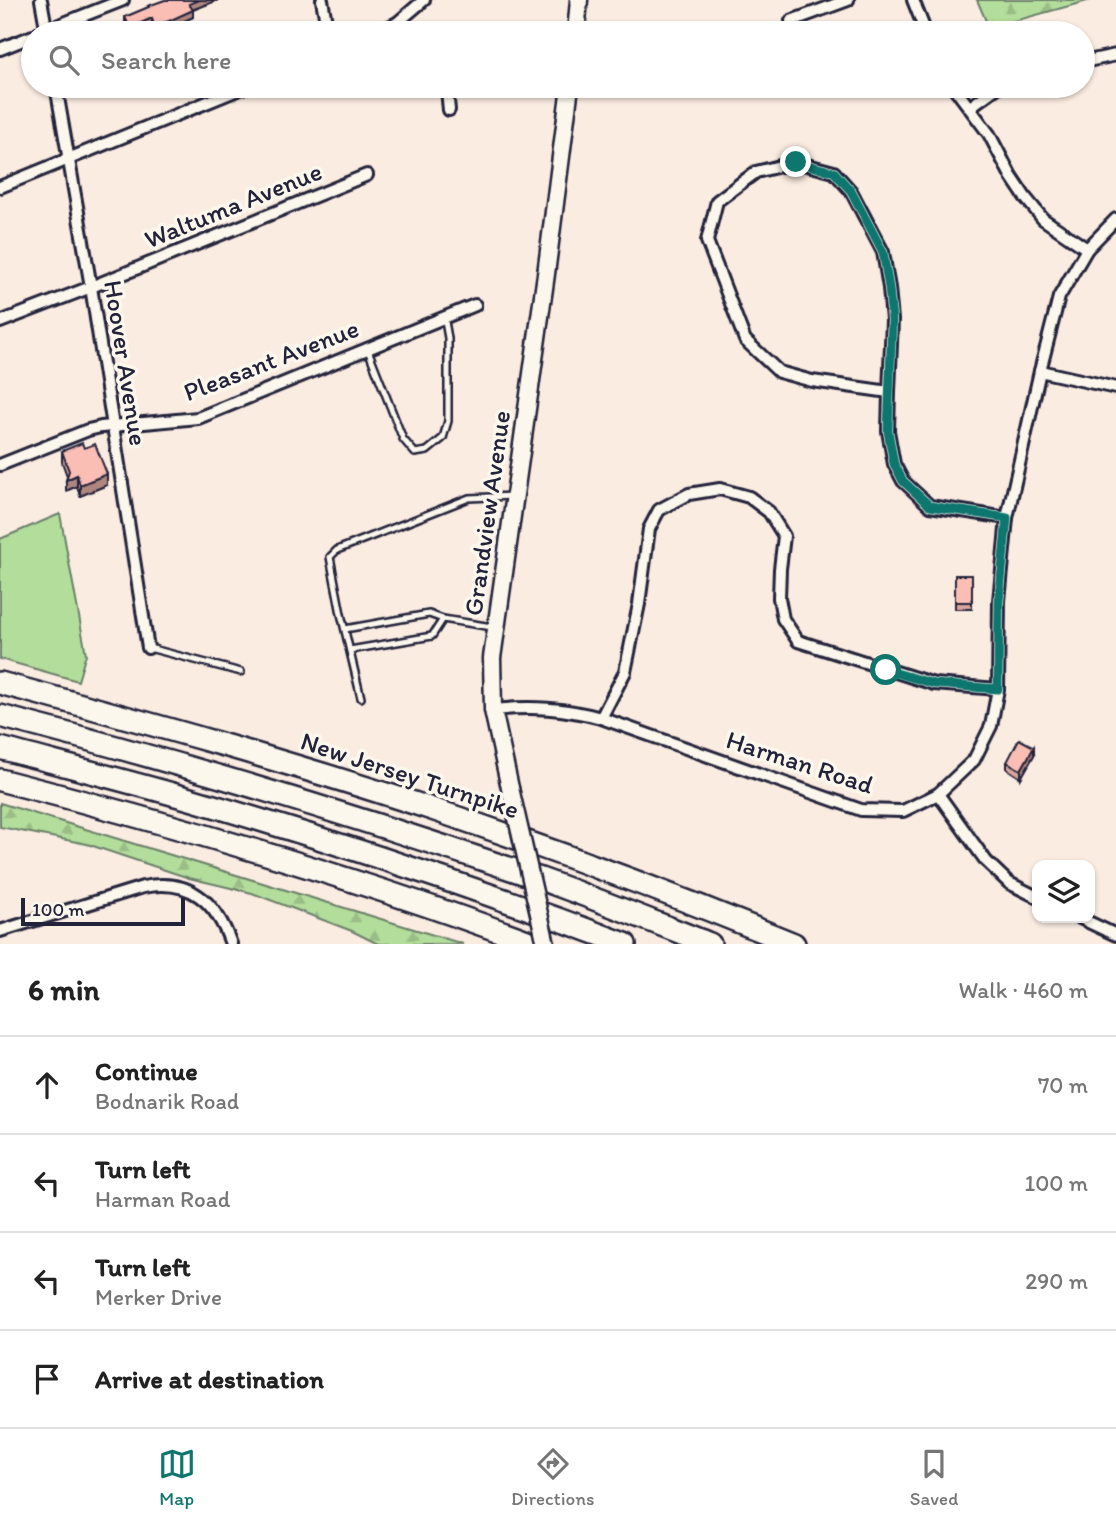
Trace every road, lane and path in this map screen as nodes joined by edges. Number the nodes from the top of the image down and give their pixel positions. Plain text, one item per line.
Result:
1 (41, 0) edge
2 (123, 0) edge
3 (322, 0) edge
4 (424, 0) edge
5 (579, 0) edge
6 (848, 0) edge
7 (913, 0) edge
8 (43, 21) edge
9 (71, 21) edge
10 (326, 21) edge
11 (399, 21) edge
12 (577, 21) edge
13 (791, 21) dead end
14 (921, 21) edge
15 (21, 41) edge
16 (0, 49) edge
17 (1116, 55) edge
18 (1095, 59) edge
19 (58, 98) edge
20 (218, 98) edge
21 (448, 98) edge
22 (568, 98) edge
23 (963, 98) edge
24 (982, 98) edge
25 (970, 107) junction
26 (449, 110) dead end
27 (69, 160) junction
28 (367, 175) dead end
29 (0, 187) edge
30 (1116, 219) edge
31 (1087, 249) junction
32 (91, 287) junction
33 (475, 305) dead end
34 (444, 316) junction
35 (0, 322) edge
36 (367, 348) junction
37 (1041, 371) junction
38 (1116, 388) edge
39 (889, 392) junction
40 (113, 425) junction
41 (0, 465) edge
42 (513, 496) junction
43 (1007, 518) junction
44 (443, 619) junction
45 (495, 627) junction
46 (345, 628) junction
47 (148, 648) joint
48 (350, 650) junction
49 (241, 672) dead end
50 (0, 683) edge
51 (998, 689) junction
52 (361, 698) dead end
53 (493, 710) junction
54 (0, 716) edge
55 (601, 718) junction
56 (0, 748) edge
57 (0, 780) edge
58 (939, 794) junction
59 (1032, 894) edge
60 (1091, 923) edge
61 (0, 931) edge
62 (1116, 935) edge
63 (231, 944) edge
64 (535, 944) edge
65 (546, 944) edge
66 (625, 944) edge
67 (710, 944) edge
68 (794, 944) edge

1 - 8 street
2 - 9 street
3 - 10 street
4 - 11 street
5 - 12 street
6 - 13 street
7 - 14 street
15 - 16 street
17 - 18 street
19 - 27 street, Hoover Avenue
20 - 27 street
21 - 26 street
22 - 42 street, Grandview Avenue
23 - 25 street
24 - 25 street
25 - 31 street
27 - 29 street
27 - 32 street, Hoover Avenue
28 - 32 street, Waltuma Avenue
30 - 31 street, Harman Road
31 - 37 street, Harman Road
32 - 35 street, Waltuma Avenue
32 - 40 street, Hoover Avenue
33 - 34 street, Pleasant Avenue
34 - 36 street, Pleasant Avenue
34 - 36 lane
36 - 40 street, Pleasant Avenue
37 - 38 street
37 - 43 street, Harman Road
39 - 39 street
39 - 43 street
40 - 41 street, Pleasant Avenue
40 - 47 street, Hoover Avenue
42 - 45 street, Grandview Avenue
42 - 46 lane
43 - 51 street, Harman Road
44 - 45 lane
44 - 46 lane
44 - 48 lane
45 - 53 street, Grandview Avenue
46 - 48 lane
47 - 49 lane
48 - 52 lane
50 - 68 highway, New Jersey Turnpike
51 - 55 street
51 - 58 street, Harman Road
53 - 55 street, Harman Road
53 - 65 street, Grandview Avenue, bridge
54 - 67 highway
55 - 58 street, Harman Road
56 - 66 highway
57 - 64 highway
58 - 59 street
60 - 62 street
61 - 63 street

